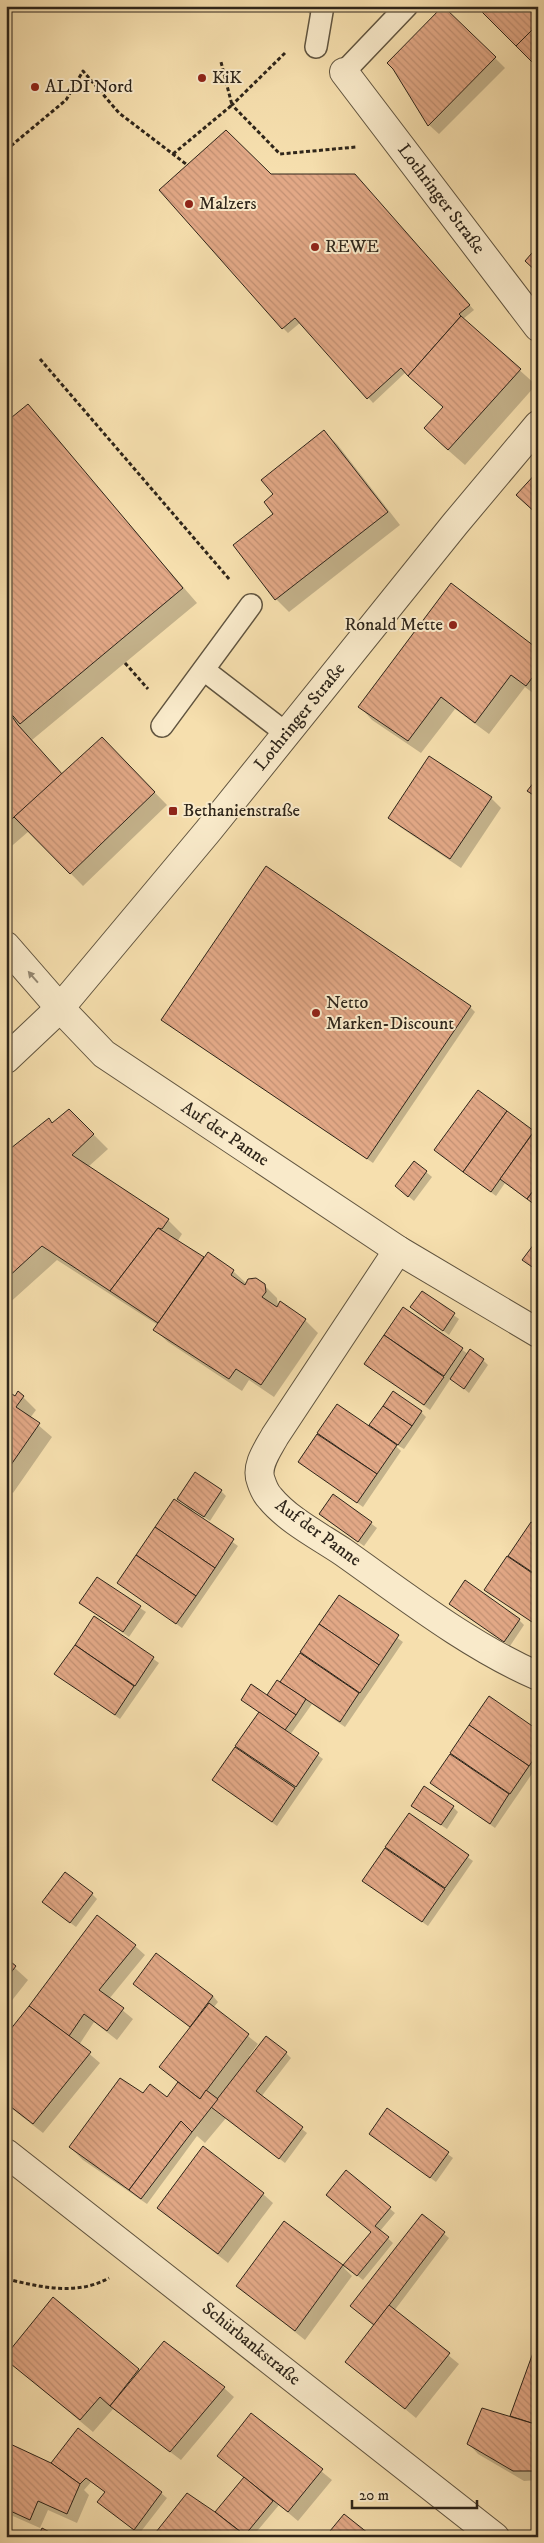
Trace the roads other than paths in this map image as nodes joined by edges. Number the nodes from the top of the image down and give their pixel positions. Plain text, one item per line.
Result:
1 (324, 6) edge
2 (407, 6) edge
3 (316, 47) dead end
4 (344, 72) joint
5 (538, 327) edge
6 (538, 425) edge
7 (251, 605) road end
8 (204, 670) junction
9 (162, 726) dead end
10 (286, 734) junction
11 (6, 946) edge
12 (60, 1008) junction
13 (6, 1059) edge
14 (398, 1250) junction
15 (538, 1333) edge
16 (538, 1676) edge
17 (6, 2152) edge
18 (495, 2537) edge

1 - 3 lane
2 - 4 lane
4 - 5 street, Lothringer Straße
6 - 10 street, Lothringer Straße
7 - 8 lane
8 - 9 lane
8 - 10 lane
10 - 12 street, Lothringer Straße
12 -> 11 street
12 - 13 street, Lothringer Straße
12 - 14 street, Auf der Panne
14 - 15 street, Auf der Panne
14 - 16 street, Auf der Panne
17 - 18 street, Schürbankstraße

